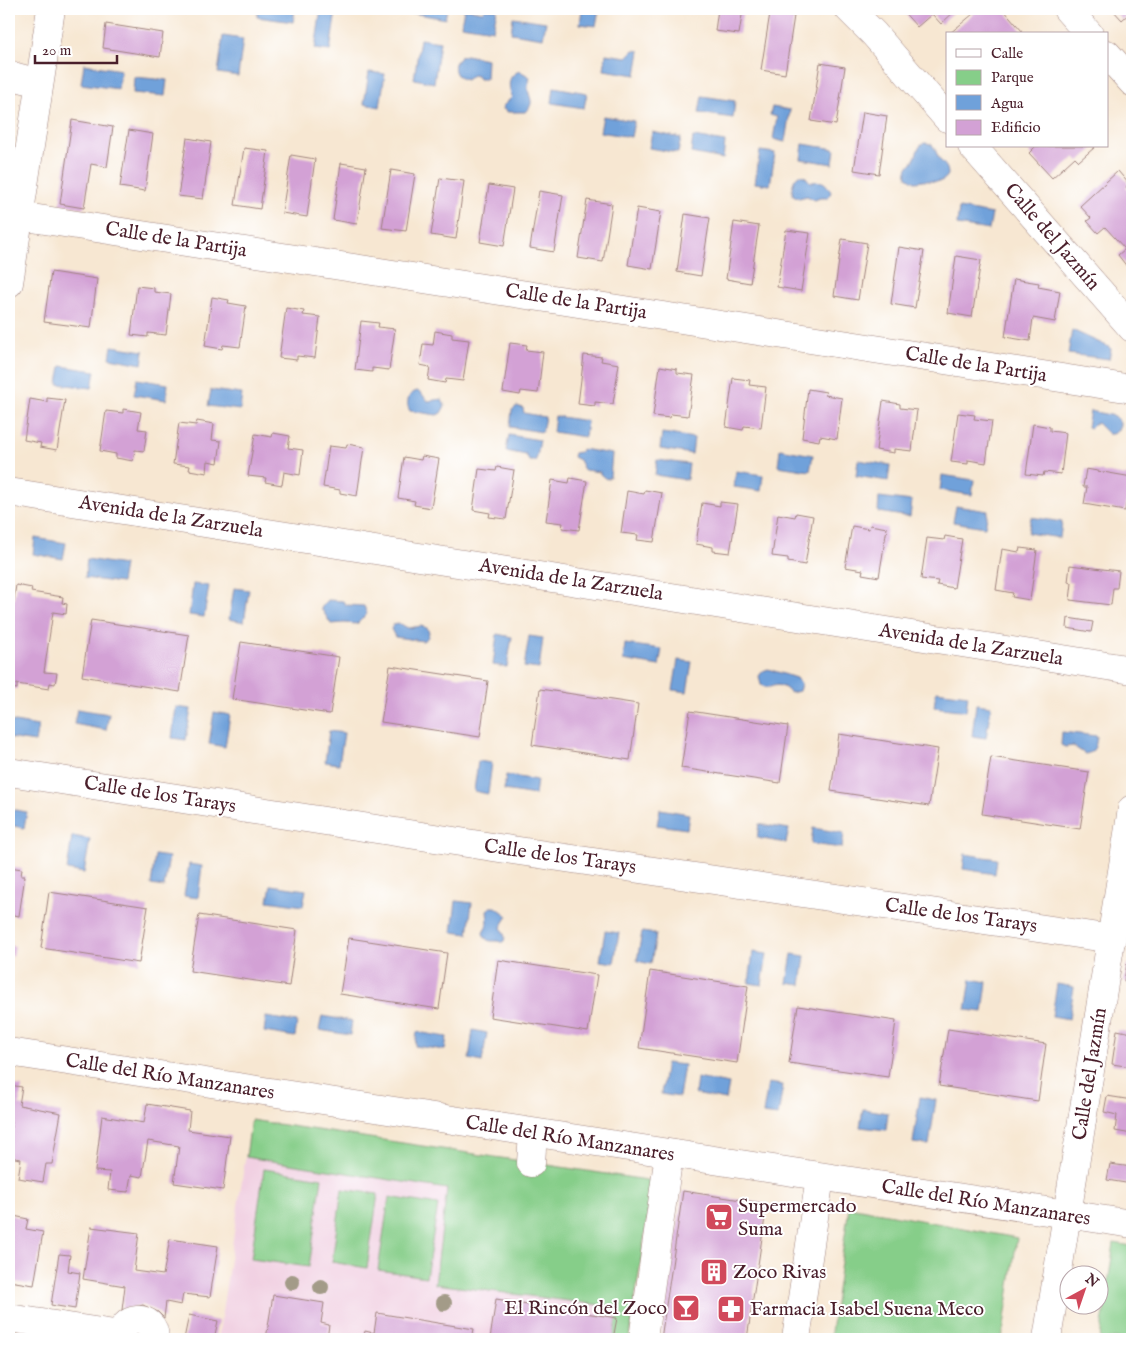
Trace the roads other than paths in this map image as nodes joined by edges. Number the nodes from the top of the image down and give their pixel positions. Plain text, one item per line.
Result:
1 (51, 9) edge
2 (849, 9) edge
3 (1067, 9) edge
4 (1087, 32) edge
5 (1108, 55) edge
6 (9, 75) edge
7 (1132, 82) edge
8 (39, 83) junction
9 (946, 117) edge
10 (974, 148) edge
11 (19, 216) junction
12 (9, 283) edge
13 (1132, 328) edge
14 (1132, 389) edge
15 (9, 492) edge
16 (1132, 670) edge
17 (9, 772) edge
18 (1132, 809) edge
19 (1112, 939) junction
20 (9, 1052) edge
21 (533, 1133) junction
22 (669, 1154) junction
23 (531, 1162) dead end
24 (820, 1177) junction
25 (1066, 1215) junction
26 (1132, 1224) edge
27 (9, 1318) edge
28 (121, 1337) edge
29 (155, 1339) edge
30 (643, 1339) edge
31 (796, 1339) edge
32 (1047, 1339) edge

1 - 8 street
2 - 9 street
3 - 4 street
5 - 7 street
6 - 8 street
8 - 11 street
10 - 13 street, Calle del Jazmín
11 - 12 street
11 - 14 street, Calle de la Partija
15 - 16 street, Avenida de la Zarzuela
17 - 19 street, Calle de los Tarays
18 - 19 street, Calle del Jazmín
19 - 25 street, Calle del Jazmín
20 - 21 street, Calle del Río Manzanares
21 - 22 street, Calle del Río Manzanares
21 - 23 street
22 - 24 street, Calle del Río Manzanares
22 - 30 street
24 - 25 street, Calle del Río Manzanares
24 - 31 street
25 - 26 street, Calle del Río Manzanares
25 - 32 street, Calle del Jazmín
27 - 28 street
28 - 29 street

